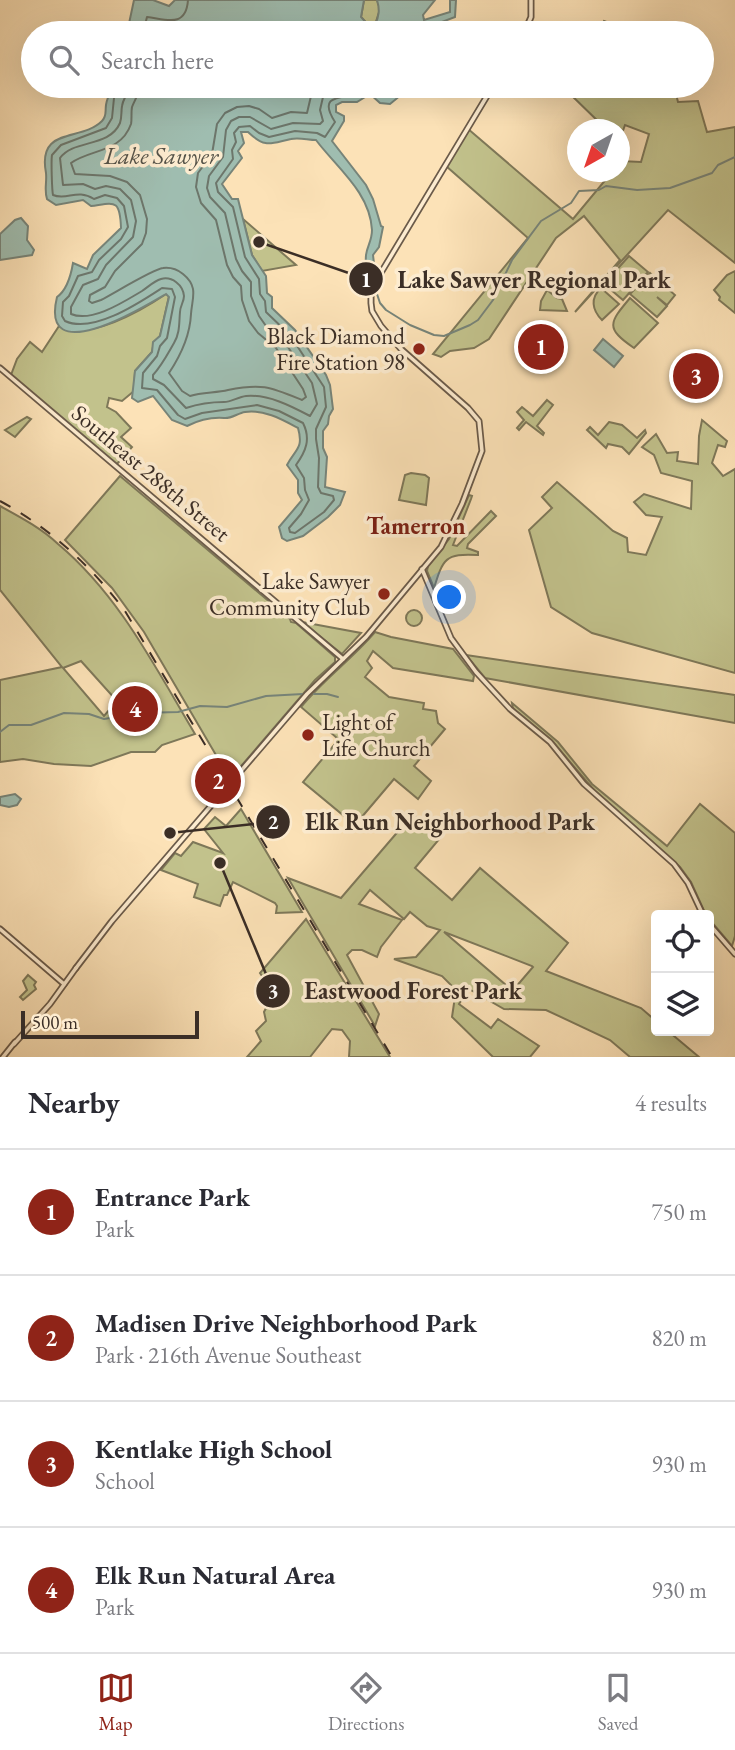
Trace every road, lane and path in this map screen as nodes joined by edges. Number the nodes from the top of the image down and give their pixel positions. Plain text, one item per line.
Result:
1 (531, 0) edge
2 (529, 21) edge
3 (486, 98) edge
4 (0, 368) edge
5 (422, 569) junction
6 (414, 578) junction
7 (428, 581) junction
8 (343, 659) junction
9 (701, 910) edge
10 (0, 929) edge
11 (714, 930) edge
12 (735, 954) edge
13 (64, 984) junction
14 (3, 1057) edge

1 - 2 street
3 - 5 street
4 - 8 street, Southeast 288th Street
5 - 6 street
5 - 7 street
6 - 7 street
6 - 8 street
7 - 9 street
8 - 13 street
10 - 13 street
11 - 12 street
13 - 14 street

